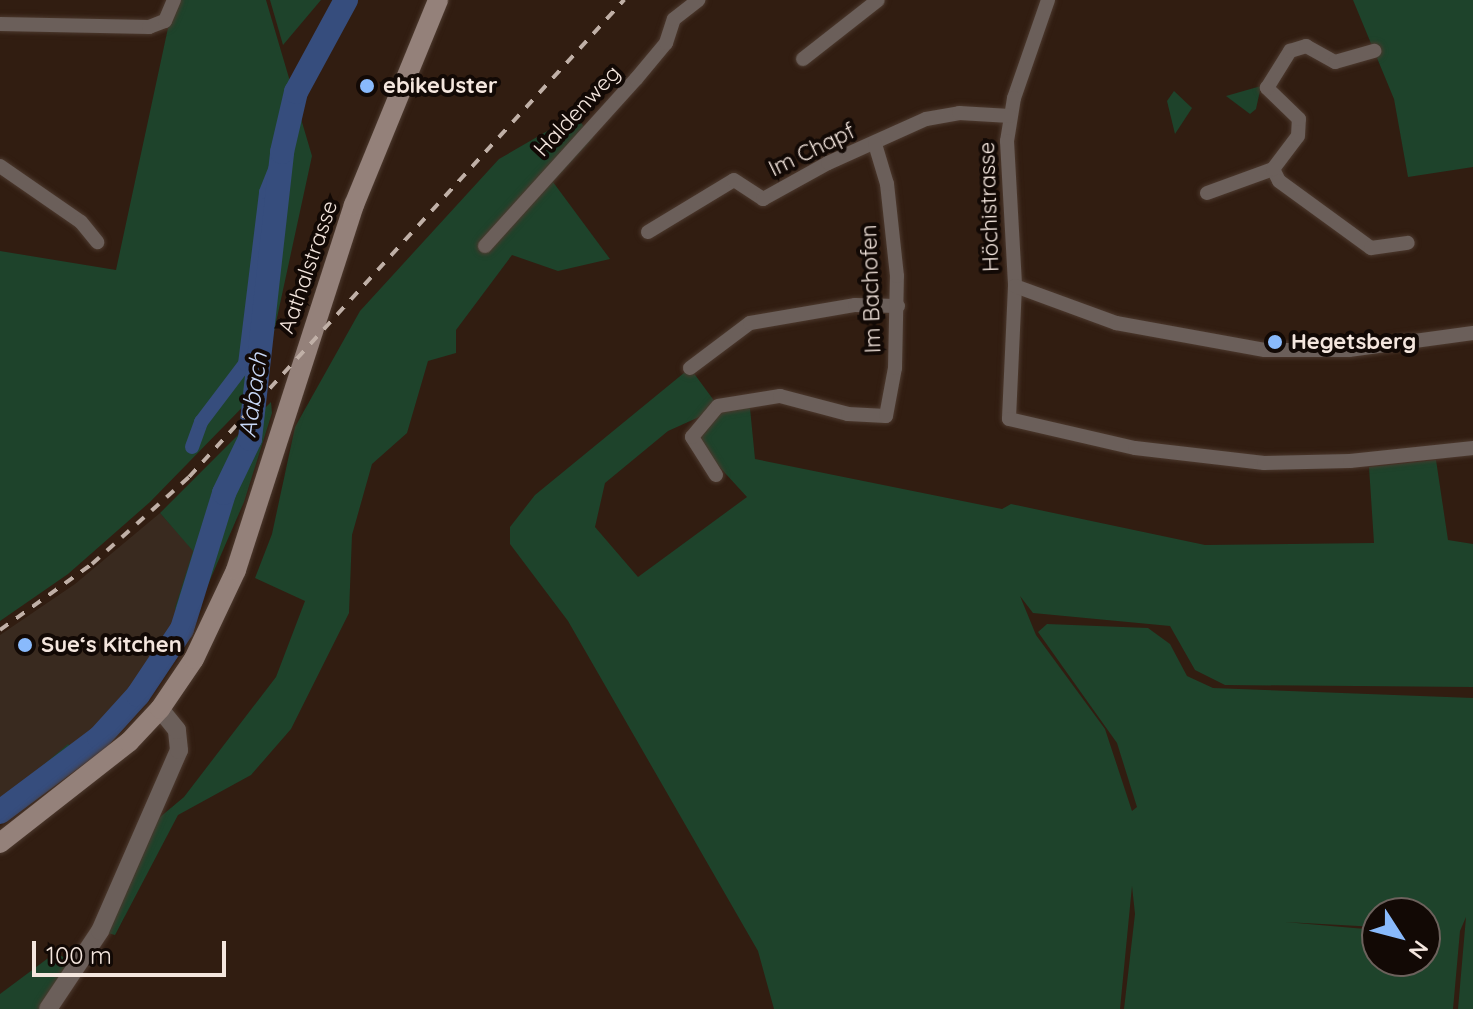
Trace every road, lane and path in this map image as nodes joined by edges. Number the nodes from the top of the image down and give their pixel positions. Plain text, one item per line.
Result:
1 (174, 0) edge
2 (438, 0) edge
3 (698, 0) edge
4 (878, 0) edge
5 (1048, 0) edge
6 (691, 1) edge
7 (0, 24) edge
8 (1374, 51) dead end
9 (803, 59) dead end
10 (1010, 116) junction
11 (875, 144) junction
12 (0, 166) edge
13 (1273, 169) junction
14 (1207, 193) dead end
15 (648, 232) dead end
16 (97, 242) dead end
17 (1408, 243) dead end
18 (485, 246) dead end
19 (1015, 286) junction
20 (898, 306) junction
21 (1473, 333) edge
22 (690, 368) dead end
23 (1473, 448) edge
24 (716, 475) dead end
25 (160, 709) junction
26 (0, 843) edge
27 (48, 1009) edge

1 - 7 street
2 - 25 main road, Aathalstrasse
3 - 6 street
4 - 9 street
5 - 10 street, Höchistrasse
6 - 18 street, Haldenweg
8 - 13 street
10 - 11 street, Im Chapf
10 - 19 street, Höchistrasse
11 - 15 street, Im Chapf
11 - 20 street, Im Bachofen
12 - 16 street
13 - 14 street
13 - 17 street
19 - 21 street
19 - 23 street, Höchistrasse
20 - 22 street
20 - 24 street, Im Bachofen
25 - 26 main road, Aathalstrasse
25 - 27 street

